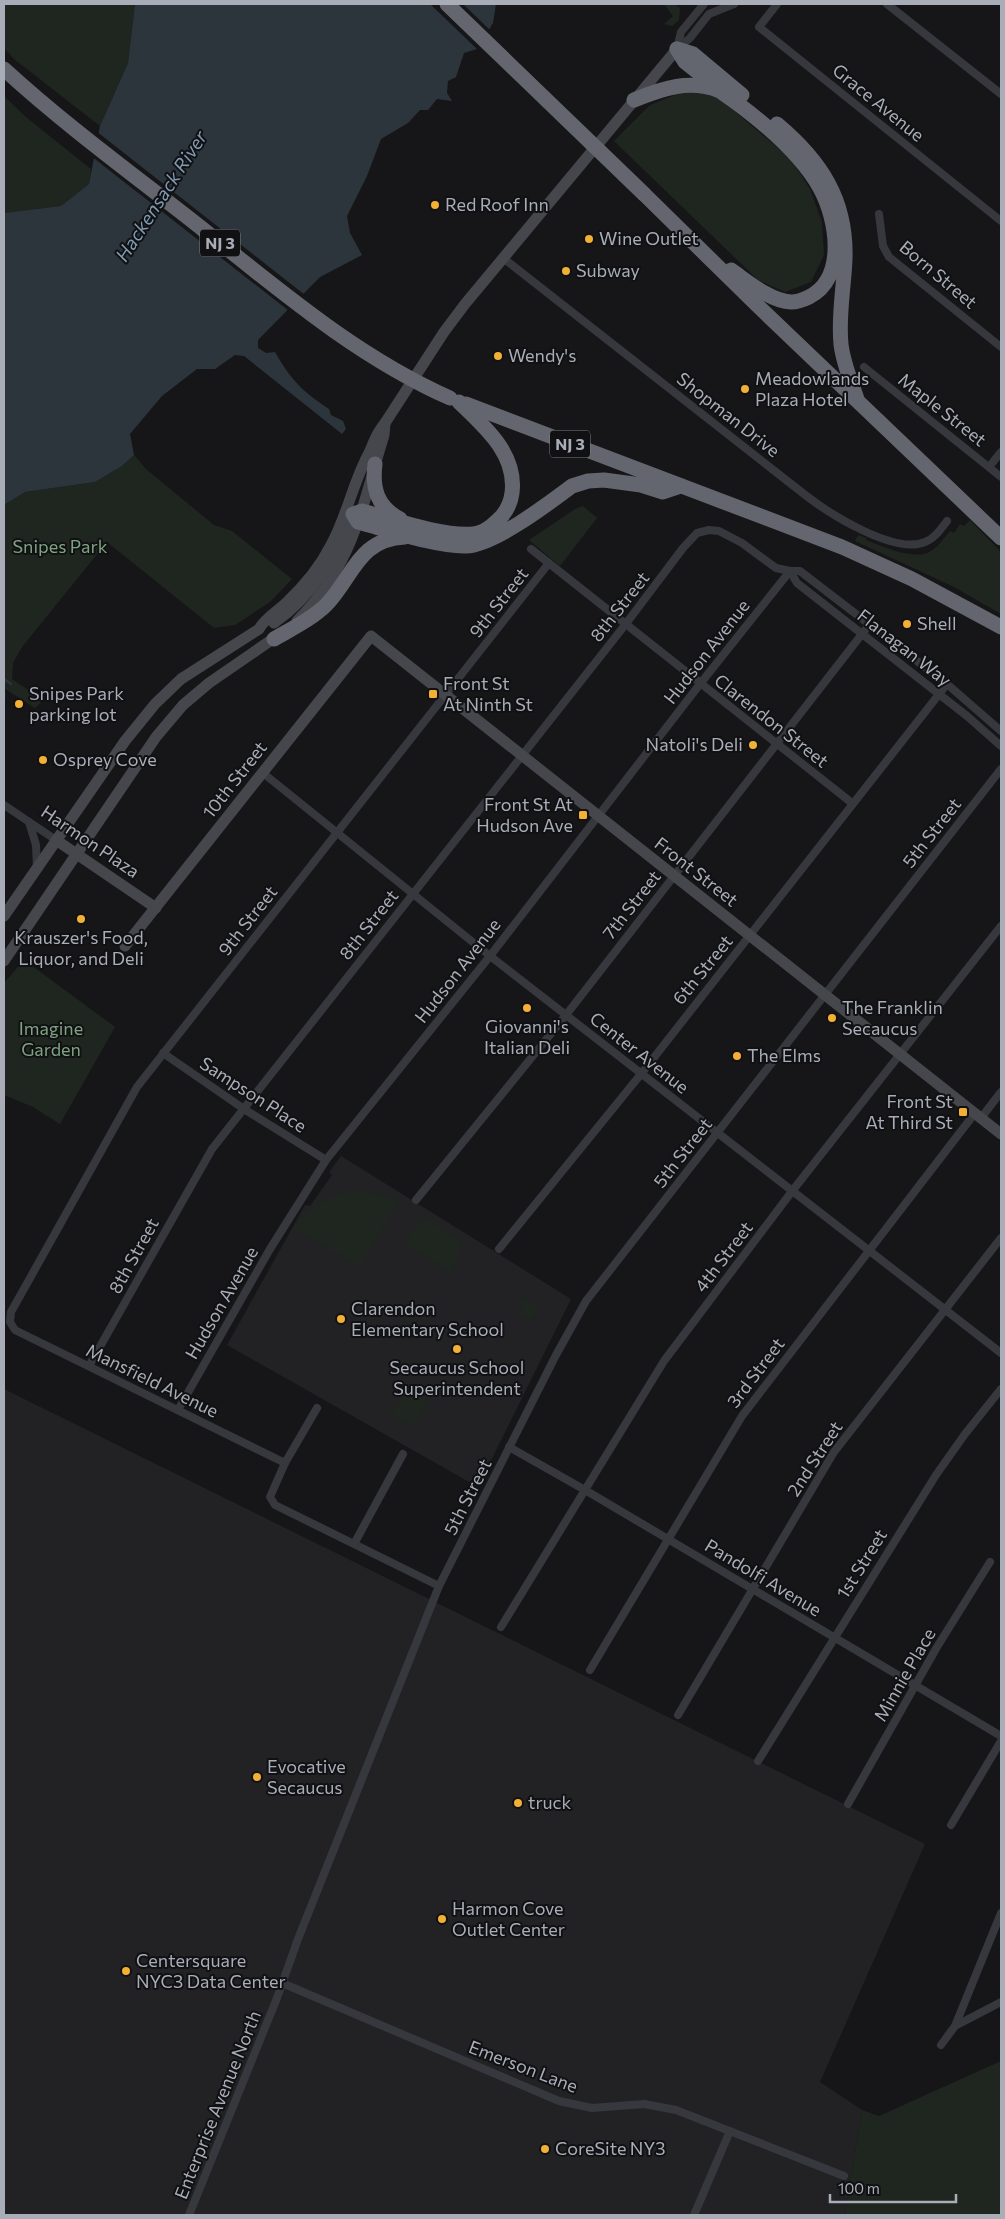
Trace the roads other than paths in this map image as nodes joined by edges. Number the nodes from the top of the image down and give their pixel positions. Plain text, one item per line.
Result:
1 (447, 4) edge
2 (704, 4) edge
3 (734, 4) edge
4 (777, 4) edge
5 (887, 4) edge
6 (677, 49) junction
7 (4, 69) edge
8 (1001, 94) edge
9 (634, 100) junction
10 (733, 100) junction
11 (879, 214) dead end
12 (1001, 221) edge
13 (503, 258) junction
14 (711, 258) junction
15 (1001, 346) edge
16 (864, 367) dead end
17 (455, 400) junction
18 (859, 402) junction
19 (1001, 452) edge
20 (372, 458) junction
21 (990, 467) junction
22 (1001, 476) edge
23 (681, 486) junction
24 (358, 516) junction
25 (947, 521) dead end
26 (413, 530) junction
27 (709, 530) joint
28 (1001, 538) edge
29 (531, 549) dead end
30 (549, 563) junction
31 (790, 571) junction
32 (626, 625) junction
33 (869, 625) junction
34 (1001, 627) edge
35 (259, 629) junction
36 (862, 634) junction
37 (371, 636) joint
38 (274, 639) junction
39 (908, 655) junction
40 (900, 664) junction
41 (700, 684) junction
42 (947, 684) junction
43 (938, 693) junction
44 (446, 696) junction
45 (986, 717) junction
46 (978, 726) junction
47 (1001, 731) edge
48 (776, 745) junction
49 (1001, 746) edge
50 (522, 755) junction
51 (1001, 769) edge
52 (263, 773) junction
53 (852, 803) junction
54 (4, 805) edge
55 (597, 816) junction
56 (29, 822) junction
57 (337, 832) junction
58 (56, 840) junction
59 (77, 855) junction
60 (37, 868) junction
61 (673, 876) junction
62 (414, 893) junction
63 (156, 908) junction
64 (4, 916) edge
65 (1001, 926) edge
66 (750, 937) junction
67 (125, 946) dead end
68 (490, 956) junction
69 (4, 961) edge
70 (826, 996) junction
71 (566, 1015) junction
72 (163, 1053) junction
73 (900, 1054) junction
74 (641, 1074) junction
75 (1001, 1092) edge
76 (244, 1109) junction
77 (978, 1115) junction
78 (717, 1134) junction
79 (1001, 1134) edge
80 (326, 1160) junction
81 (793, 1190) junction
82 (416, 1200) dead end
83 (1001, 1238) edge
84 (499, 1249) dead end
85 (869, 1249) junction
86 (945, 1309) junction
87 (10, 1322) joint
88 (1001, 1353) edge
89 (89, 1366) junction
90 (1001, 1389) edge
91 (317, 1408) dead end
92 (178, 1410) junction
93 (509, 1448) junction
94 (402, 1454) dead end
95 (285, 1464) junction
96 (585, 1490) junction
97 (668, 1539) junction
98 (354, 1544) junction
99 (990, 1562) dead end
100 (439, 1586) junction
101 (753, 1589) junction
102 (501, 1627) dead end
103 (835, 1637) junction
104 (590, 1670) dead end
105 (916, 1685) junction
106 (678, 1714) dead end
107 (1001, 1736) edge
108 (1001, 1741) edge
109 (998, 1753) edge
110 (758, 1761) dead end
111 (848, 1804) dead end
112 (951, 1825) dead end
113 (1001, 1913) edge
114 (282, 1984) junction
115 (1001, 2002) edge
116 (955, 2026) junction
117 (942, 2045) dead end
118 (730, 2131) junction
119 (844, 2176) dead end
120 (189, 2215) edge
121 (694, 2215) edge

1 - 14 highway, bridge
2 - 6 street
3 - 6 street
4 - 12 street, Grace Avenue
5 - 8 street
6 - 9 main road
6 - 10 highway
6 - 18 highway
7 - 17 highway, NJ 3, bridge
9 - 10 highway
9 - 13 main road
10 - 14 highway
11 - 15 street, Born Street
13 - 20 main road
13 - 25 street, Shopman Drive
14 - 18 highway
16 - 21 street, Maple Street
17 - 23 highway, NJ 3
17 - 26 highway
18 - 28 highway
19 - 21 street
20 - 24 main road
20 - 26 highway
20 - 35 main road
21 - 22 street, Maple Street
23 - 26 highway
23 - 34 highway, NJ 3
24 - 26 highway
24 - 35 main road
24 - 38 main road
26 - 38 highway
27 - 31 street, Flanagan Way
27 - 32 street, 8th Street
29 - 30 street, Clarendon Street
30 - 32 street, Clarendon Street
30 - 44 street, 9th Street
31 - 33 street, Flanagan Way
31 - 36 street, Flanagan Way
31 - 41 street, Hudson Avenue
32 - 41 street, Clarendon Street
32 - 50 street, 8th Street
33 - 36 street, 7th Street
33 - 39 street, Flanagan Way
35 - 58 main road
36 - 40 street, Flanagan Way
36 - 48 street, 7th Street
37 - 44 main road, Front Street
37 - 52 main road, 10th Street
38 - 59 main road
39 - 40 street
39 - 42 street, Flanagan Way
40 - 43 street, Flanagan Way
41 - 48 street, Clarendon Street
41 - 55 street, Hudson Avenue
42 - 43 street, 6th Street
42 - 45 street, Flanagan Way
43 - 46 street, Flanagan Way
43 - 53 street, 6th Street
44 - 50 main road, Front Street
44 - 57 street, 9th Street
45 - 46 street
45 - 47 street, Flanagan Way
46 - 49 street, Flanagan Way
48 - 53 street, Clarendon Street
48 - 61 street, 7th Street
50 - 55 main road, Front Street
50 - 62 street, 8th Street
51 - 70 street, 5th Street
52 - 57 street, Center Avenue
52 - 63 main road, 10th Street
53 - 66 street, 6th Street
54 - 56 street, Harmon Plaza
55 - 61 main road, Front Street
55 - 68 street, Hudson Avenue
56 - 58 street, Harmon Plaza
56 - 60 street
57 - 62 street, Center Avenue
57 - 72 street, 9th Street
58 - 59 main road, Harmon Plaza
58 - 60 main road
59 - 63 main road, Harmon Plaza
59 - 69 main road
60 - 64 main road
61 - 66 main road, Front Street
61 - 71 street, 7th Street
62 - 68 street, Center Avenue
62 - 76 street, 8th Street
63 - 67 main road, 10th Street
65 - 73 street, 4th Street
66 - 70 main road, Front Street
66 - 74 street, 6th Street
68 - 71 street, Center Avenue
68 - 80 street, Hudson Avenue
70 - 73 main road, Front Street
70 - 78 street, 5th Street
71 - 74 street, Center Avenue
71 - 82 street, 7th Street
72 - 76 street, Sampson Place
72 - 87 street, 9th Street
73 - 77 main road, Front Street
73 - 81 street, 4th Street
74 - 78 street, Center Avenue
74 - 84 street, 6th Street
75 - 77 street, 3rd Street
76 - 80 street, Sampson Place
76 - 89 street, 8th Street
77 - 79 main road, Front Street
77 - 85 street, 3rd Street
78 - 81 street, Center Avenue
78 - 93 street, 5th Street
80 - 92 street, Hudson Avenue
81 - 85 street, Center Avenue
81 - 96 street, 4th Street
83 - 86 street, 2nd Street
85 - 86 street, Center Avenue
85 - 97 street, 3rd Street
86 - 88 street, Center Avenue
86 - 101 street, 2nd Street
87 - 89 street, Mansfield Avenue
89 - 92 street, Mansfield Avenue
90 - 103 street, 1st Street
91 - 95 street
92 - 95 street, Mansfield Avenue
93 - 96 street, Pandolfi Avenue
93 - 100 street, 5th Street
94 - 98 street
95 - 98 street
96 - 97 street, Pandolfi Avenue
96 - 102 street, 4th Street
97 - 101 street, Pandolfi Avenue
97 - 104 street, 3rd Street
98 - 100 street
99 - 105 street, Minnie Place
100 - 114 street, Enterprise Avenue North
101 - 103 street, Pandolfi Avenue
101 - 106 street, 2nd Street
103 - 105 street, Pandolfi Avenue
103 - 110 street, 1st Street
105 - 107 street, Pandolfi Avenue
105 - 111 street, Minnie Place
108 - 109 street
109 - 112 street
113 - 116 street
114 - 118 street, Emerson Lane
114 - 120 street, Enterprise Avenue North
115 - 116 street
116 - 117 street
118 - 119 street, Emerson Lane
118 - 121 street

